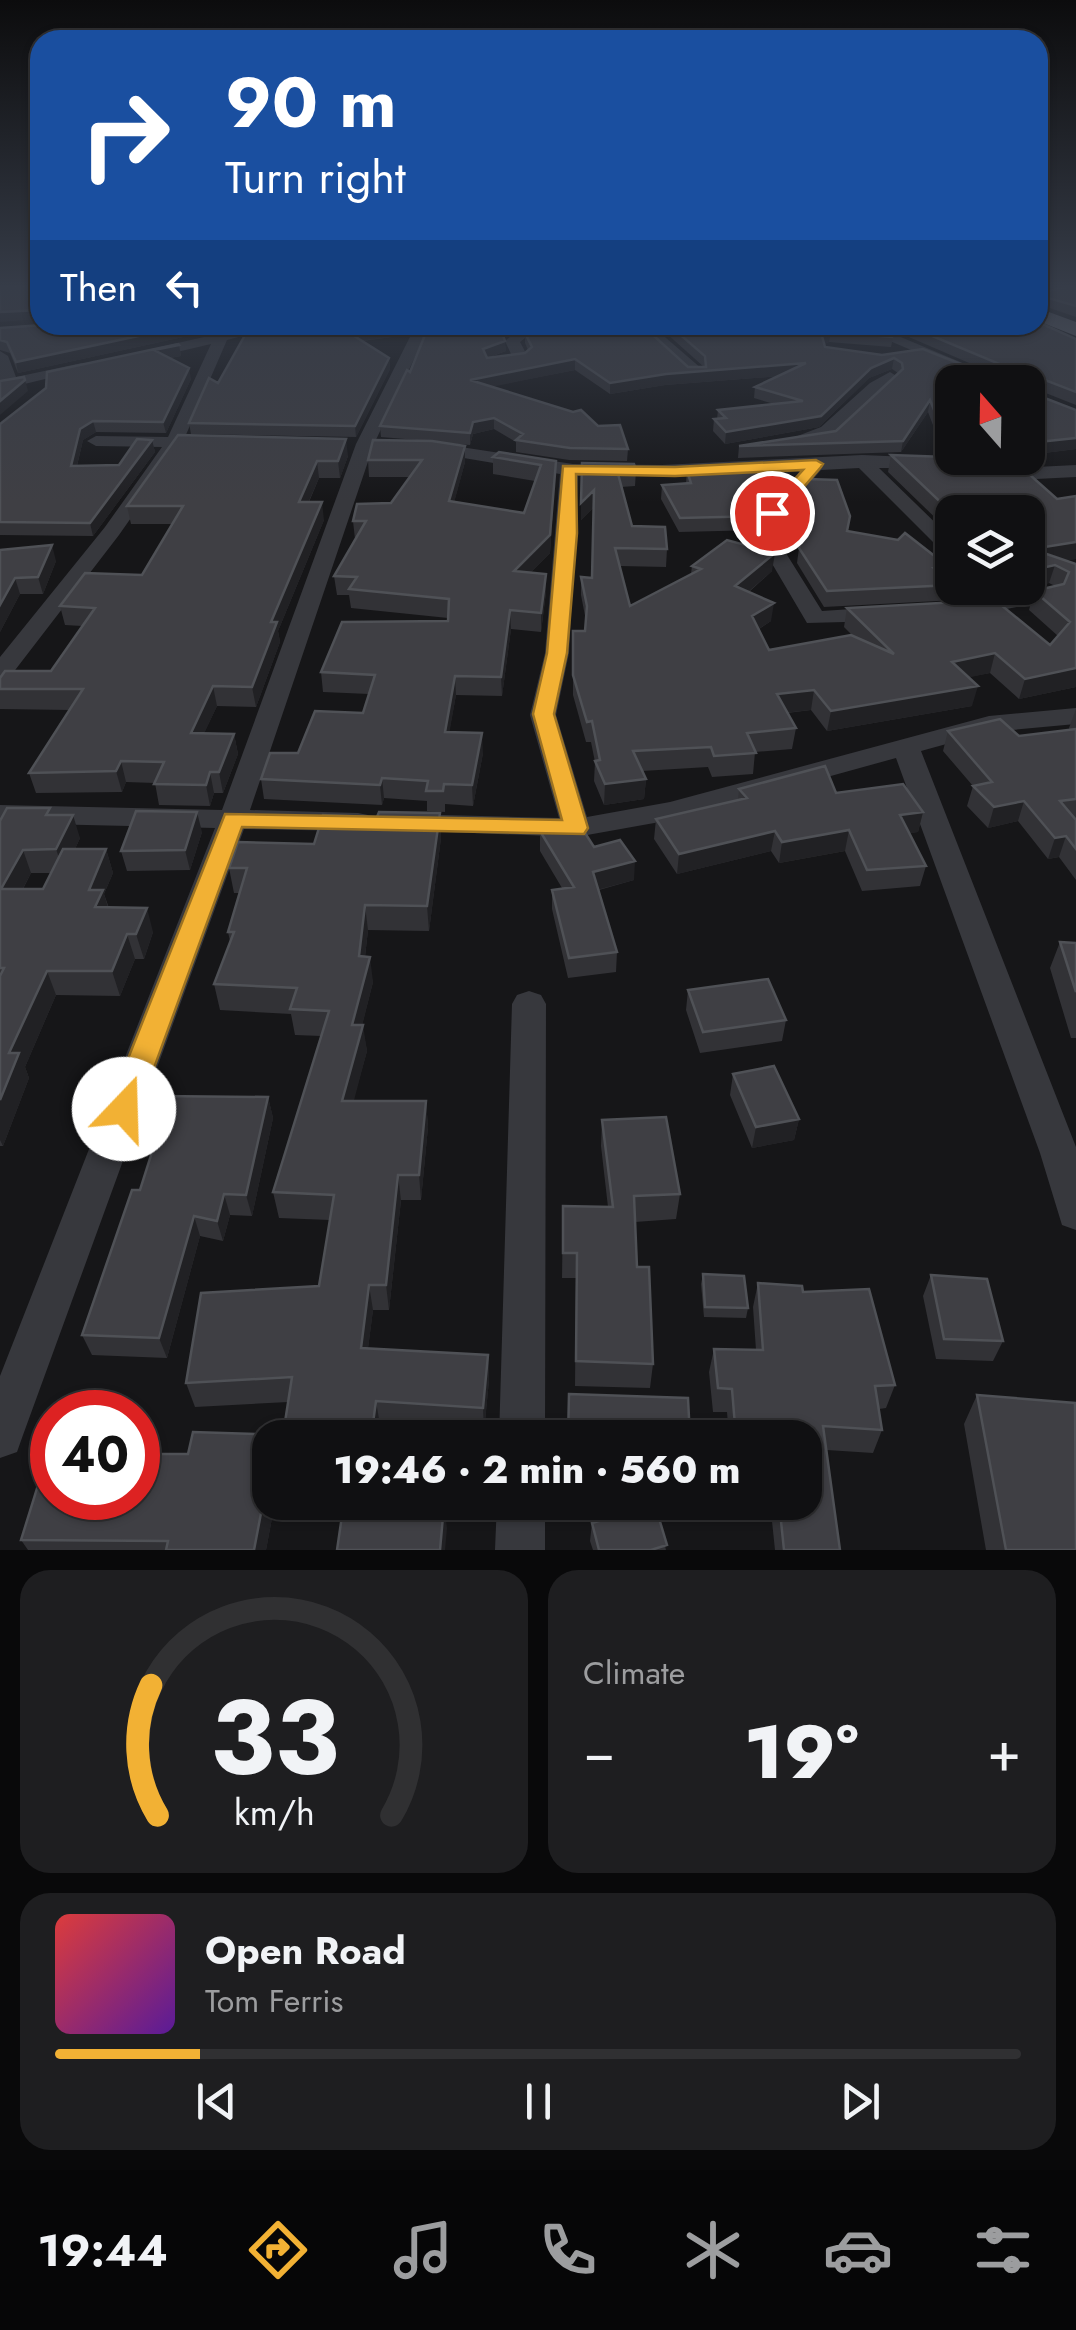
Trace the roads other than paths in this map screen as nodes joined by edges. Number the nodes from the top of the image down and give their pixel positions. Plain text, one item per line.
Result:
1 (0, 357) edge
2 (132, 357) edge
3 (212, 357) edge
4 (407, 357) edge
5 (518, 357) edge
6 (679, 357) edge
7 (129, 358) edge
8 (492, 362) edge
9 (92, 366) edge
10 (696, 372) edge
11 (890, 377) edge
12 (5, 384) edge
13 (96, 442) dead end
14 (174, 442) junction
15 (775, 442) edge
16 (235, 444) edge
17 (416, 447) edge
18 (742, 447) edge
19 (862, 461) junction
20 (935, 463) edge
21 (816, 464) junction
22 (569, 470) junction
23 (675, 472) junction
24 (1045, 474) edge
25 (1072, 474) edge
26 (935, 533) edge
27 (1050, 594) edge
28 (939, 611) edge
29 (904, 613) edge
30 (0, 672) edge
31 (1076, 716) edge
32 (905, 745) junction
33 (0, 814) edge
34 (233, 819) junction
35 (576, 828) junction
36 (529, 1004) dead end
37 (1076, 1212) edge
38 (522, 1420) edge
39 (0, 1436) edge
40 (521, 1520) edge
41 (520, 1550) edge

1 - 12 street
2 - 7 street
3 - 14 street
4 - 34 street
5 - 8 street
6 - 10 street
9 - 12 street
11 - 15 street
13 - 14 street
14 - 16 street
14 - 30 street
17 - 22 street
18 - 23 street
19 - 20 street
19 - 21 street
19 - 26 street
21 - 23 street
21 - 29 street
22 - 23 street
22 - 35 street
24 - 25 street
27 - 28 street
31 - 32 street
32 - 35 street
32 - 37 street
33 - 34 street
34 - 35 street
34 - 39 street
36 - 38 street
40 - 41 street

